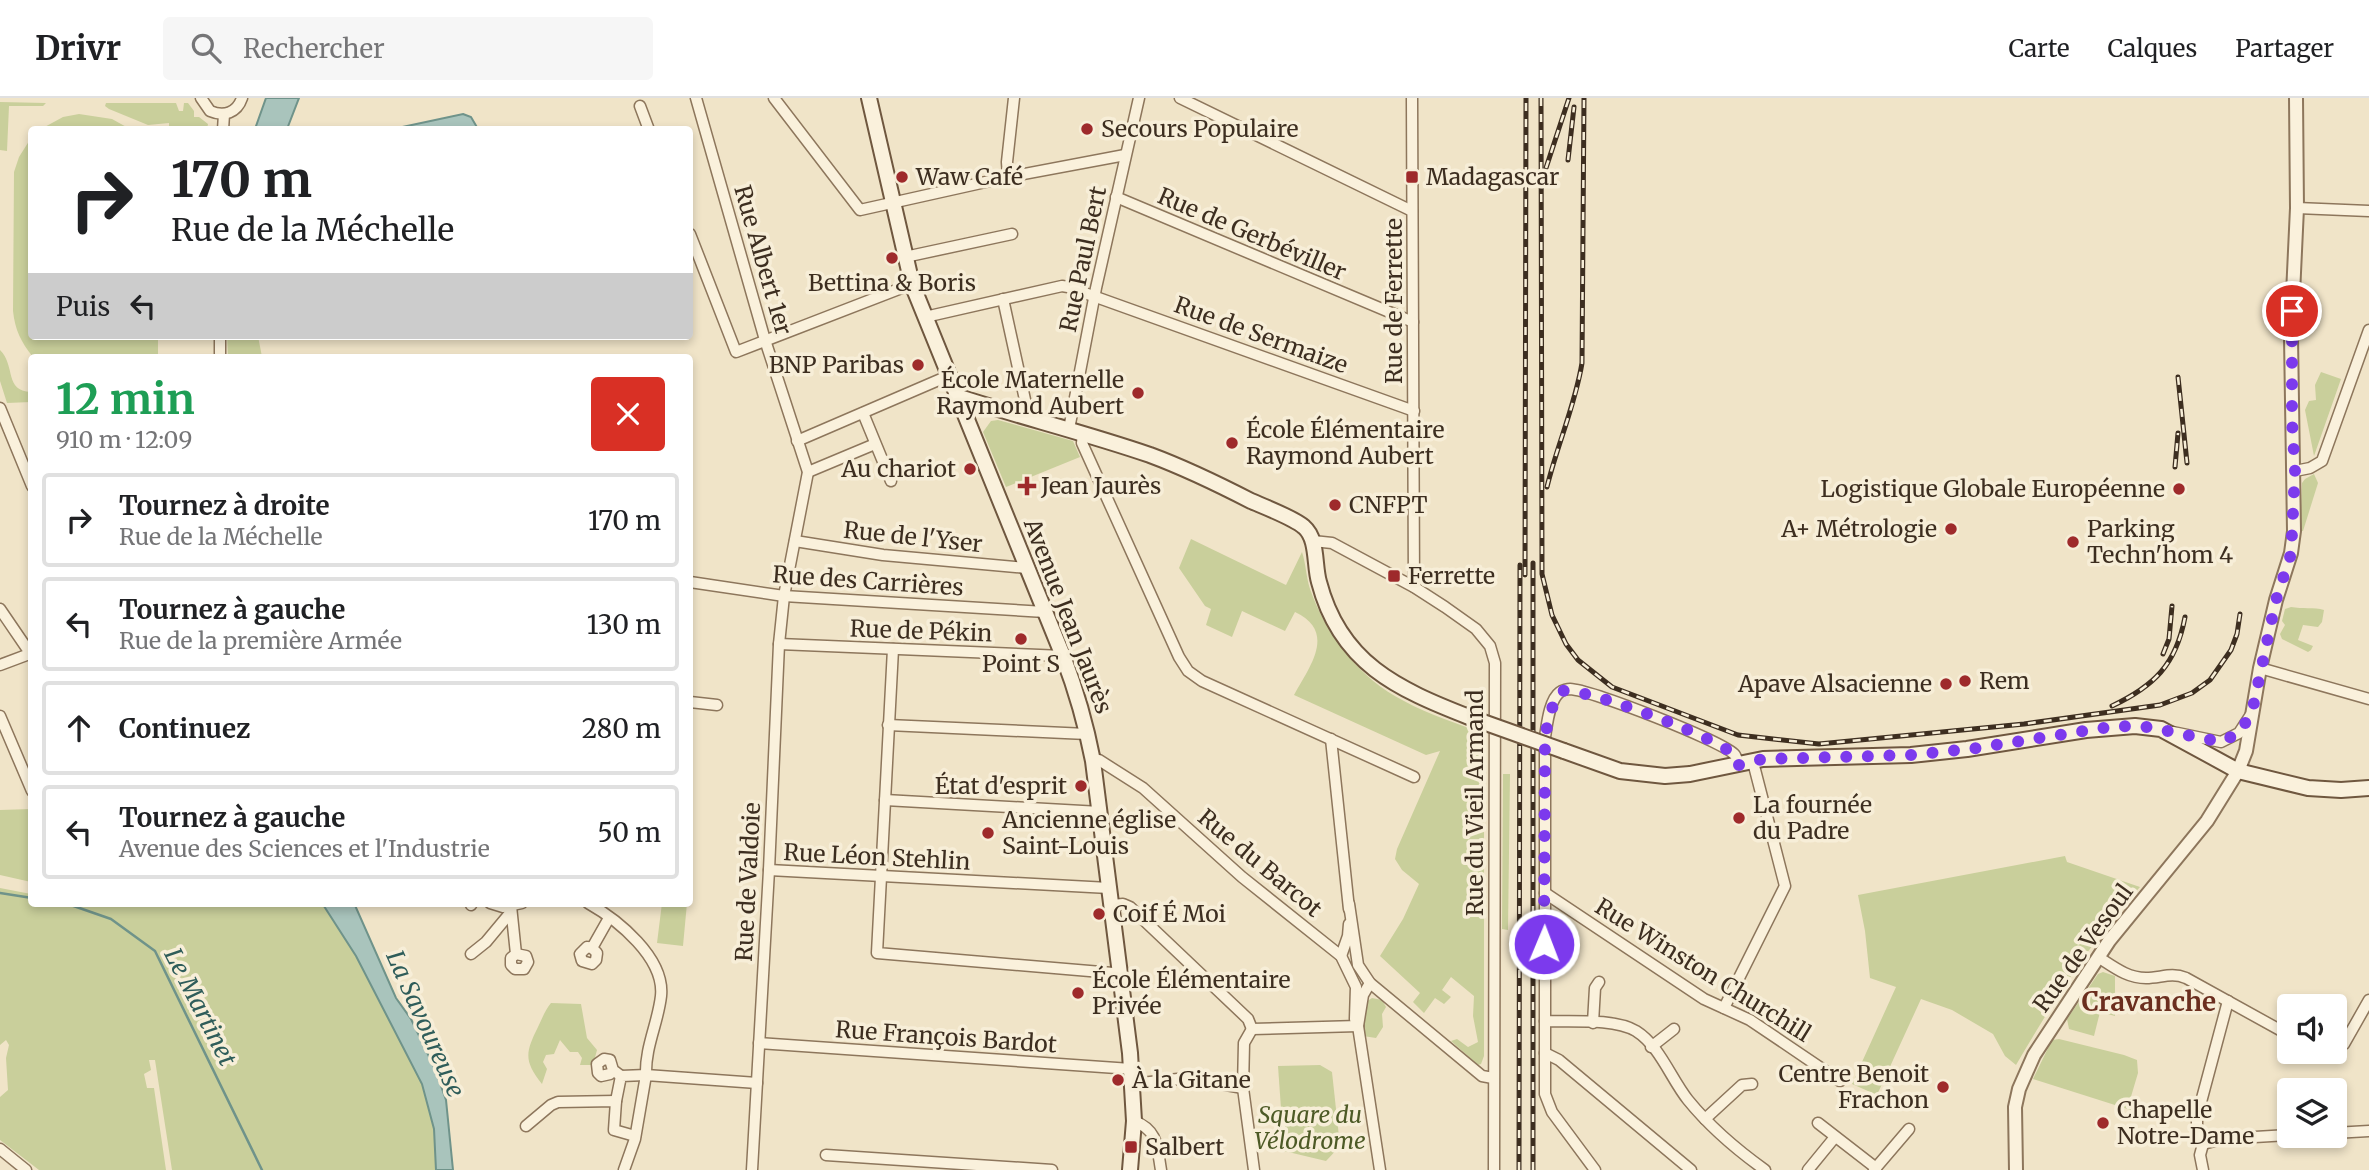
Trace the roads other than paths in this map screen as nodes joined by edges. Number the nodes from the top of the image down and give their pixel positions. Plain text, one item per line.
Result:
1 (201, 98) edge
2 (242, 98) edge
3 (696, 98) edge
4 (774, 98) edge
5 (869, 98) edge
6 (1014, 98) edge
7 (1139, 98) edge
8 (1180, 98) edge
9 (1412, 98) edge
10 (2296, 98) edge
11 (640, 106) dead end
12 (223, 114) junction
13 (223, 126) edge
14 (648, 126) edge
15 (1125, 155) junction
16 (1008, 177) junction
17 (1116, 197) junction
18 (893, 203) junction
19 (2297, 208) junction
20 (1412, 211) junction
21 (2369, 211) edge
22 (1012, 234) dead end
23 (693, 242) edge
24 (905, 257) junction
25 (912, 284) junction
26 (1094, 295) junction
27 (1003, 299) junction
28 (925, 317) junction
29 (1413, 322) junction
30 (2369, 330) edge
31 (765, 340) junction
32 (948, 376) junction
33 (956, 396) junction
34 (0, 408) edge
35 (1413, 411) junction
36 (863, 413) junction
37 (1029, 418) junction
38 (1069, 429) junction
39 (1083, 433) junction
40 (797, 441) junction
41 (875, 444) junction
42 (2295, 471) junction
43 (808, 472) junction
44 (28, 476) edge
45 (891, 481) dead end
46 (795, 541) junction
47 (1313, 541) junction
48 (1027, 568) junction
49 (693, 582) edge
50 (1414, 587) junction
51 (784, 596) junction
52 (0, 609) edge
53 (1045, 612) junction
54 (779, 644) junction
55 (28, 649) edge
56 (892, 649) junction
57 (28, 654) edge
58 (1063, 656) junction
59 (0, 665) edge
60 (2260, 668) junction
61 (2369, 699) edge
62 (693, 702) edge
63 (717, 705) dead end
64 (2252, 712) junction
65 (0, 716) edge
66 (888, 725) junction
67 (2161, 729) junction
68 (1087, 734) junction
69 (1331, 739) junction
70 (1093, 761) junction
71 (1746, 763) junction
72 (2238, 771) junction
73 (1414, 777) dead end
74 (28, 783) edge
75 (2369, 788) edge
76 (885, 800) junction
77 (1100, 812) junction
78 (769, 870) junction
79 (881, 877) junction
80 (1109, 888) junction
81 (1545, 893) junction
82 (1349, 904) junction
83 (1112, 905) junction
84 (503, 907) edge
85 (515, 907) edge
86 (594, 907) edge
87 (511, 909) junction
88 (609, 918) junction
89 (592, 948) dead end
90 (471, 954) dead end
91 (516, 954) dead end
92 (1341, 956) junction
93 (1357, 957) junction
94 (2098, 957) junction
95 (1121, 972) junction
96 (1599, 982) dead end
97 (1355, 983) junction
98 (1370, 983) junction
99 (2369, 1000) edge
100 (2228, 1001) junction
101 (1724, 1007) junction
102 (1545, 1021) junction
103 (1593, 1023) junction
104 (1358, 1026) junction
105 (2277, 1028) edge
106 (1252, 1029) junction
107 (1674, 1029) dead end
108 (2347, 1039) edge
109 (759, 1043) junction
110 (1651, 1047) junction
111 (1545, 1053) junction
112 (646, 1075) junction
113 (1131, 1077) junction
114 (1493, 1078) junction
115 (1839, 1081) dead end
116 (757, 1083) junction
117 (1752, 1084) dead end
118 (1243, 1088) junction
119 (616, 1101) junction
120 (1705, 1119) junction
121 (1133, 1121) junction
122 (1818, 1123) dead end
123 (526, 1126) dead end
124 (1909, 1129) dead end
125 (2369, 1131) edge
126 (2347, 1132) edge
127 (635, 1136) junction
128 (2277, 1136) edge
129 (1835, 1137) junction
130 (2203, 1144) junction
131 (0, 1149) edge
132 (826, 1155) dead end
133 (1875, 1169) edge
134 (26, 1170) edge
135 (624, 1170) edge
136 (752, 1170) edge
137 (1052, 1170) edge
138 (1130, 1170) edge
139 (1161, 1170) edge
140 (1254, 1170) edge
141 (1380, 1170) edge
142 (1494, 1170) edge
143 (1595, 1170) edge
144 (1690, 1170) edge
145 (1765, 1170) edge
146 (1808, 1170) edge
147 (2015, 1170) edge
148 (2203, 1170) edge

1 - 12 street
2 - 12 street
3 - 31 street, Rue Albert 1er
4 - 18 street
5 - 18 main road, Avenue Jean Jaurès
6 - 16 street
7 - 15 street, Rue Paul Bert
8 - 20 street
9 - 20 street, Rue de Ferrette
10 - 19 street, Rue de Vesoul
11 - 14 street
12 - 13 street
15 - 16 street
15 - 17 street, Rue Paul Bert
16 - 18 street
17 - 26 street, Rue Paul Bert
17 - 29 street, Rue de Gerbéviller
18 - 24 main road, Avenue Jean Jaurès
19 - 21 street
19 - 42 street, Rue de Vesoul
20 - 29 street, Rue de Ferrette
22 - 24 street
23 - 31 street
24 - 25 main road, Avenue Jean Jaurès
25 - 28 main road, Avenue Jean Jaurès
25 - 31 street
26 - 27 street, Rue de Sermaize
26 - 35 street, Rue de Sermaize
26 - 38 street, Rue Paul Bert
27 - 28 street, Rue de Sermaize
27 - 37 street
28 - 32 main road, Avenue Jean Jaurès
29 - 35 street, Rue de Ferrette
30 - 42 street
31 - 40 street, Rue Albert 1er
32 - 33 main road, Avenue Jean Jaurès
32 - 36 street
33 - 37 main road
33 - 48 main road, Avenue Jean Jaurès
34 - 44 street
35 - 50 street, Rue de Ferrette
36 - 40 street
36 - 41 street
37 - 38 main road
38 - 39 main road
39 - 47 main road
39 - 69 street
40 - 43 street, Rue Albert 1er
41 - 43 street
41 - 45 street
42 - 60 street, Rue de Vesoul
43 - 46 street
46 - 48 street, Rue de l'Yser
46 - 51 street
47 - 50 street, Rue du Vieil Armand
47 - 71 main road, bridge
48 - 53 main road, Avenue Jean Jaurès
49 - 51 street, Rue des Carrières
50 - 114 street, Rue du Vieil Armand
51 - 53 street, Rue des Carrières
51 - 54 street, Rue de Valdoie
52 - 55 street
53 - 58 main road, Avenue Jean Jaurès
54 - 56 street, Rue de Pékin
54 - 78 street, Rue de Valdoie
56 - 58 street, Rue de Pékin
56 - 66 street
57 - 59 street
58 - 68 main road, Avenue Jean Jaurès
60 - 61 street
60 - 64 street, Rue de Vesoul
62 - 63 street
64 - 67 street
64 - 72 street, Rue de Vesoul
65 - 74 street
66 - 68 street
66 - 76 street
67 - 71 main road
67 - 72 main road
68 - 70 main road, Avenue Jean Jaurès
69 - 73 street
69 - 82 street
70 - 77 main road, Avenue Jean Jaurès
70 - 92 street, Rue du Barcot
71 - 81 street
71 - 101 street
72 - 75 main road
72 - 94 street, Rue de Vesoul
76 - 77 street
76 - 79 street
77 - 80 main road, Avenue Jean Jaurès
78 - 79 street, Rue Léon Stehlin
78 - 109 street, Rue de Valdoie
79 - 80 street, Rue Léon Stehlin
79 - 95 street
80 - 83 main road, Avenue Jean Jaurès
81 - 101 street, Rue Winston Churchill
81 - 102 street
82 - 92 street
82 - 93 street
83 - 95 main road, Avenue Jean Jaurès
83 - 106 street
84 - 87 street
85 - 87 street
86 - 88 street
87 - 90 street
87 - 91 street
88 - 89 street
88 - 112 street
92 - 93 street
92 - 97 street, Rue du Barcot
93 - 98 street
94 - 100 street
94 - 147 street, Rue de Vesoul
95 - 113 main road, Avenue Jean Jaurès
96 - 103 street
97 - 98 street
97 - 104 street, Rue du Barcot
98 - 104 street
98 - 114 street
99 - 108 street
100 - 105 street
100 - 130 street
101 - 115 street, Rue Winston Churchill
102 - 103 street
102 - 111 street
103 - 110 street
104 - 106 street
104 - 141 street, Rue du Barcot
106 - 118 street
107 - 110 street
109 - 113 street, Rue François Bardot
109 - 116 street, Rue de Valdoie
110 - 120 street
111 - 143 street
111 - 144 street
112 - 116 street
112 - 119 street
112 - 127 street
113 - 118 street, Rue François Bardot
113 - 121 main road, Avenue Jean Jaurès
114 - 142 street, Rue du Vieil Armand
116 - 136 street, Rue de Valdoie
117 - 120 street
118 - 140 street
119 - 123 street
119 - 127 street
120 - 145 street
121 - 138 main road, Avenue Jean Jaurès
121 - 139 street
122 - 129 street
124 - 133 street
125 - 126 street
127 - 135 street
128 - 130 street
129 - 133 street
129 - 146 street
130 - 148 street
131 - 134 street
132 - 137 street

